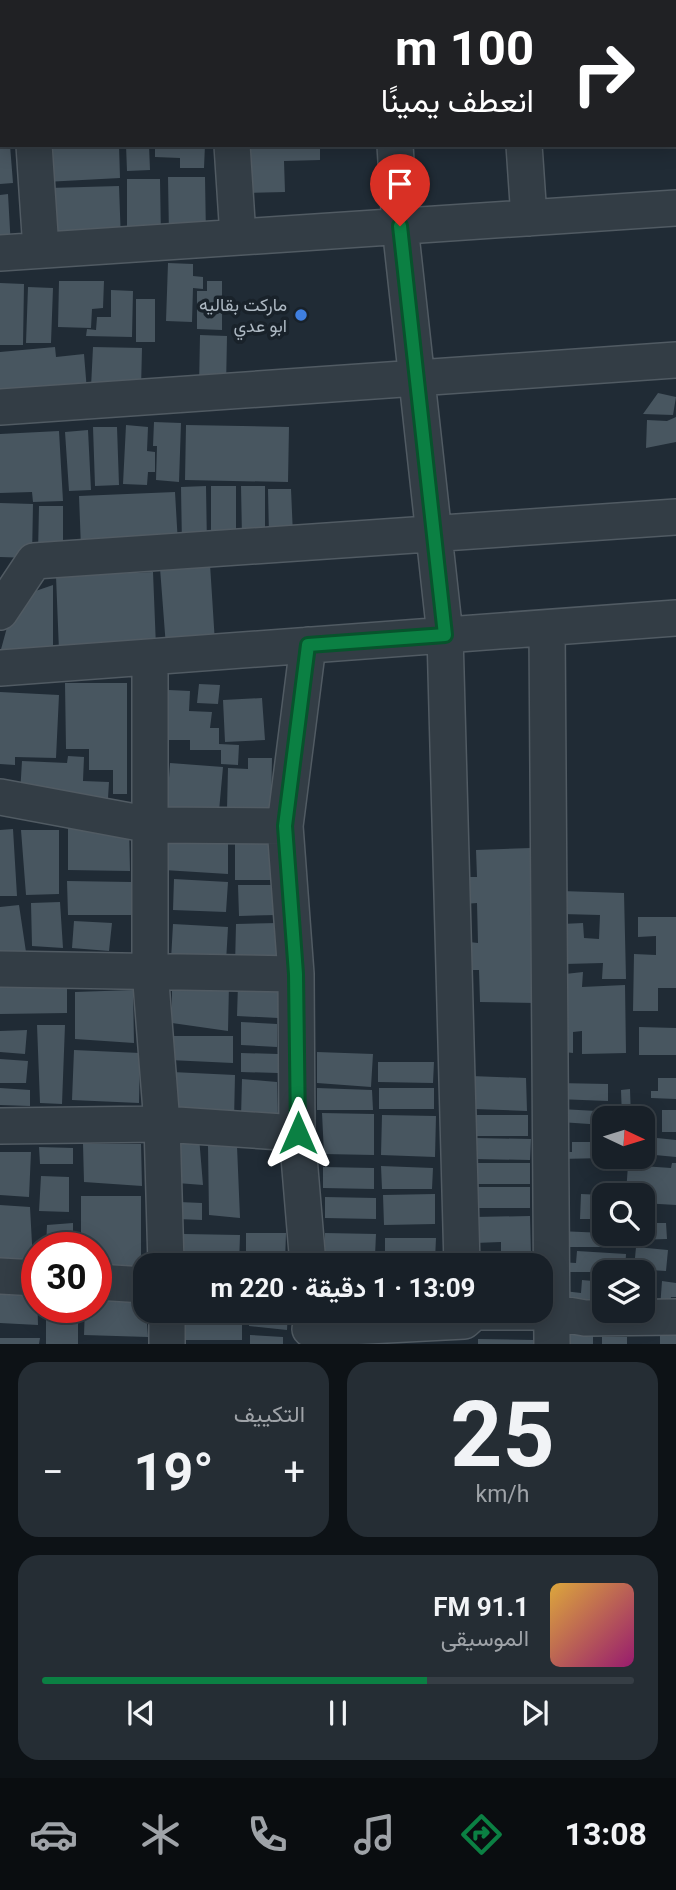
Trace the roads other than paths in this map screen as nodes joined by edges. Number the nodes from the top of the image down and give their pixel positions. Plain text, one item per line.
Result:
1 (34, 147) edge
2 (232, 147) edge
3 (395, 147) edge
4 (524, 147) edge
5 (676, 208) edge
6 (529, 218) junction
7 (400, 226) junction
8 (238, 237) junction
9 (41, 250) junction
10 (0, 253) edge
11 (676, 360) edge
12 (418, 378) junction
13 (0, 407) edge
14 (676, 517) edge
15 (432, 534) junction
16 (0, 612) edge
17 (676, 618) edge
18 (547, 628) junction
19 (445, 635) junction
20 (308, 645) junction
21 (150, 657) junction
22 (0, 668) edge
23 (0, 797) edge
24 (150, 825) junction
25 (285, 826) junction
26 (0, 969) edge
27 (150, 970) junction
28 (296, 974) junction
29 (162, 1124) junction
30 (0, 1125) edge
31 (298, 1133) junction
32 (166, 1253) edge
33 (307, 1253) edge
34 (462, 1253) edge
35 (0, 1276) edge
36 (21, 1277) edge
37 (112, 1283) edge
38 (133, 1284) edge
39 (676, 1317) edge
40 (167, 1323) edge
41 (464, 1325) edge
42 (310, 1328) edge
43 (551, 1328) edge
44 (167, 1344) edge

1 - 9 street
2 - 8 street
3 - 7 street
4 - 6 street
5 - 6 street
6 - 7 street
7 - 8 street
7 - 12 street
8 - 9 street
9 - 10 street
11 - 12 street
12 - 13 street
12 - 15 street
14 - 15 street
15 - 16 street
15 - 19 street
17 - 18 street
18 - 19 street
18 - 43 street
19 - 20 street
19 - 34 street
20 - 21 street
20 - 25 street
21 - 22 street
21 - 24 street
23 - 24 street
24 - 25 street
24 - 27 street
25 - 28 street
26 - 27 street
27 - 28 street
27 - 29 street
28 - 31 street
29 - 30 street
29 - 31 street
29 - 32 street
31 - 33 street
35 - 36 street
37 - 38 street
39 - 43 street
40 - 44 street
41 - 42 street
41 - 43 street

